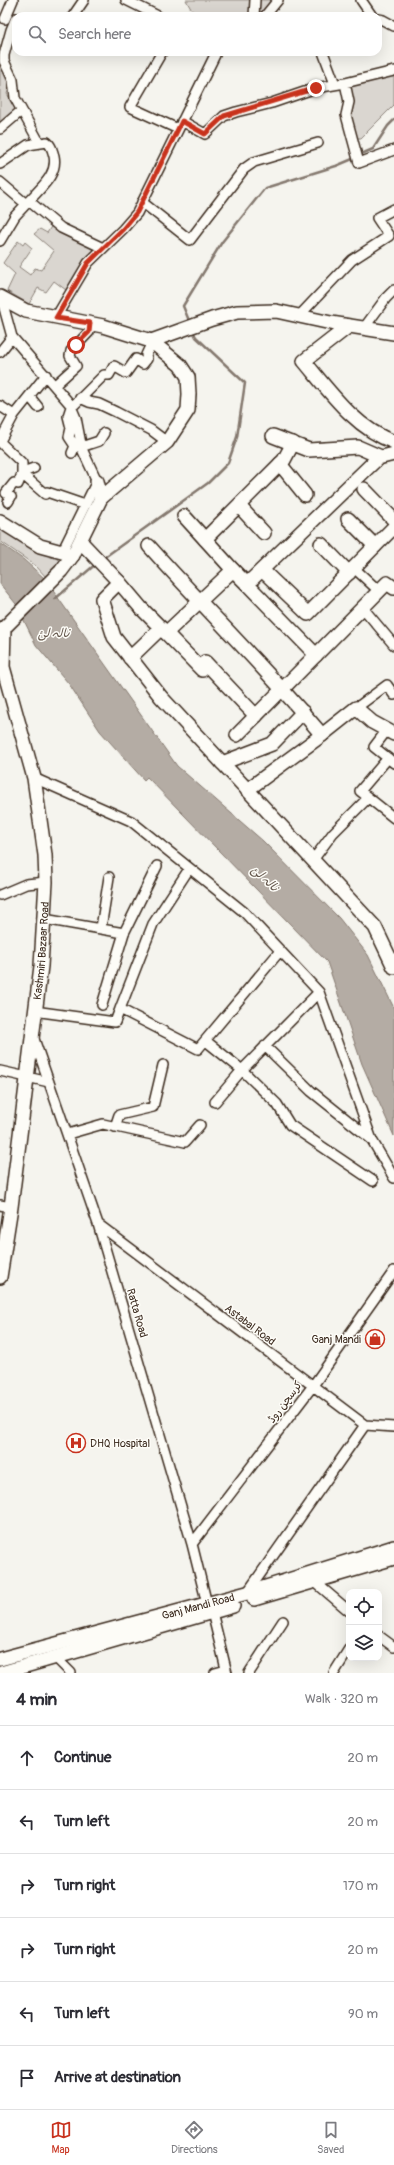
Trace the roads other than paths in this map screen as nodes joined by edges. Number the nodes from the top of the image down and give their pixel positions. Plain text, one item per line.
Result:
1 (13, 0) edge
2 (84, 0) edge
3 (126, 0) edge
4 (255, 0) edge
5 (278, 0) edge
6 (361, 0) edge
7 (76, 12) edge
8 (150, 12) edge
9 (254, 12) edge
10 (268, 12) edge
11 (369, 12) edge
12 (5, 19) dead end
13 (382, 20) edge
14 (12, 26) edge
15 (394, 26) edge
16 (160, 56) edge
17 (214, 56) edge
18 (324, 56) edge
19 (394, 71) edge
20 (345, 83) junction
21 (335, 84) junction
22 (21, 111) junction
23 (180, 125) junction
24 (0, 129) edge
25 (39, 142) junction
26 (318, 143) dead end
27 (394, 150) edge
28 (0, 164) edge
29 (0, 182) edge
30 (27, 202) junction
31 (142, 202) junction
32 (394, 209) edge
33 (0, 241) edge
34 (103, 248) junction
35 (394, 290) edge
36 (0, 297) edge
37 (300, 316) junction
38 (56, 318) junction
39 (90, 323) junction
40 (349, 326) junction
41 (364, 328) junction
42 (394, 333) edge
43 (12, 337) junction
44 (151, 341) junction
45 (0, 352) edge
46 (46, 375) junction
47 (55, 385) junction
48 (30, 397) junction
49 (80, 398) junction
50 (0, 406) edge
51 (70, 406) junction
52 (38, 407) dead end
53 (14, 415) junction
54 (104, 433) dead end
55 (273, 436) dead end
56 (0, 442) edge
57 (166, 442) junction
58 (394, 442) edge
59 (293, 443) junction
60 (81, 447) junction
61 (72, 453) dead end
62 (394, 454) edge
63 (380, 457) junction
64 (280, 464) junction
65 (34, 468) dead end
66 (23, 473) junction
67 (97, 481) junction
68 (364, 489) dead end
69 (305, 495) dead end
70 (101, 498) junction
71 (8, 502) dead end
72 (85, 506) junction
73 (239, 506) junction
74 (184, 516) dead end
75 (348, 519) dead end
76 (394, 520) edge
77 (0, 521) edge
78 (394, 527) edge
79 (264, 533) dead end
80 (205, 539) junction
81 (81, 542) junction
82 (321, 544) dead end
83 (149, 546) dead end
84 (375, 546) junction
85 (68, 553) junction
86 (233, 570) junction
87 (262, 570) junction
88 (351, 570) junction
89 (116, 579) junction
90 (247, 584) junction
91 (394, 588) edge
92 (379, 591) junction
93 (199, 602) junction
94 (363, 608) junction
95 (2, 626) edge
96 (163, 631) junction
97 (394, 644) edge
98 (316, 655) junction
99 (130, 658) junction
100 (283, 688) junction
101 (394, 695) edge
102 (356, 708) junction
103 (303, 712) junction
104 (256, 716) junction
105 (391, 732) edge
106 (322, 734) junction
107 (237, 736) dead end
108 (391, 760) edge
109 (222, 763) junction
110 (34, 778) junction
111 (247, 790) junction
112 (368, 798) junction
113 (394, 818) edge
114 (313, 860) junction
115 (157, 866) dead end
116 (189, 869) junction
117 (109, 877) dead end
118 (46, 882) junction
119 (0, 894) edge
120 (44, 919) junction
121 (101, 928) junction
122 (124, 933) junction
123 (280, 951) junction
124 (394, 966) edge
125 (319, 992) junction
126 (102, 1005) dead end
127 (120, 1009) junction
128 (34, 1011) junction
129 (32, 1033) junction
130 (206, 1040) junction
131 (265, 1046) junction
132 (163, 1065) dead end
133 (0, 1070) edge
134 (242, 1070) junction
135 (27, 1077) junction
136 (49, 1082) junction
137 (215, 1102) dead end
138 (200, 1125) dead end
139 (115, 1127) junction
140 (68, 1134) junction
141 (372, 1140) junction
142 (394, 1178) edge
143 (372, 1181) dead end
144 (6, 1206) edge
145 (98, 1224) junction
146 (394, 1271) edge
147 (0, 1277) edge
148 (312, 1387) junction
149 (365, 1425) junction
150 (394, 1427) edge
151 (192, 1544) junction
152 (394, 1547) edge
153 (394, 1558) edge
154 (315, 1582) junction
155 (247, 1593) junction
156 (210, 1608) junction
157 (346, 1608) edge
158 (282, 1621) dead end
159 (382, 1638) edge
160 (394, 1647) edge
161 (346, 1654) edge
162 (55, 1658) junction
163 (0, 1659) edge
164 (226, 1671) edge
165 (1, 1673) edge
166 (71, 1673) edge
167 (215, 1673) edge
168 (249, 1673) edge
169 (334, 1673) edge

1 - 12 street
2 - 7 street
3 - 8 street
4 - 9 street
5 - 10 street
6 - 11 street
13 - 15 street
14 - 22 street
16 - 23 street
17 - 23 street
18 - 21 street
19 - 20 street
20 - 21 street
20 - 27 street
21 - 23 street
22 - 24 street
22 - 25 street
23 - 31 street
25 - 28 street
25 - 30 street
26 - 31 street
29 - 30 street
30 - 33 street
30 - 34 street
31 - 34 street
32 - 37 street
34 - 38 street
35 - 41 street
36 - 38 street
36 - 43 street
37 - 40 street
37 - 44 street
38 - 39 street
39 - 44 street
39 - 47 street
40 - 41 street
40 - 58 street
41 - 42 street
43 - 45 street
43 - 46 street
44 - 49 street
44 - 57 street
46 - 47 street
46 - 48 street
47 - 51 street
48 - 52 street
48 - 53 street
49 - 51 street
49 - 57 street
50 - 53 street
51 - 60 street
51 - 61 street
53 - 56 street
54 - 60 street
55 - 59 street
56 - 66 street
57 - 70 street
59 - 63 street
59 - 64 street
60 - 67 street
62 - 63 street
63 - 87 street
64 - 69 street
64 - 73 street
65 - 66 street
66 - 71 street
66 - 72 street
67 - 70 street
67 - 72 street
68 - 76 street
70 - 81 street
72 - 85 street
73 - 79 street
73 - 80 street
74 - 80 street
75 - 84 street
77 - 85 street
78 - 84 street
80 - 86 street
81 - 85 street
81 - 89 street
82 - 88 street
83 - 93 street
84 - 88 street
85 - 95 street
86 - 90 street
86 - 93 street
87 - 88 street
87 - 90 street
88 - 92 street
89 - 96 street
89 - 99 street
90 - 98 street
91 - 92 street
92 - 94 street
93 - 96 street
93 - 100 street
94 - 97 street
94 - 98 street
95 - 110 street, Kashmiri Bazaar Road
96 - 99 street
96 - 104 street
98 - 100 street
99 - 109 street
100 - 103 street
100 - 104 street
101 - 102 street
102 - 105 street
102 - 106 street
103 - 106 street
103 - 109 street
104 - 107 street
105 - 108 street
106 - 111 street
108 - 112 street
109 - 111 street
110 - 116 street
110 - 118 street, Kashmiri Bazaar Road
111 - 114 street
112 - 113 street
112 - 114 street
114 - 124 street
115 - 122 street
116 - 123 street
116 - 127 street
117 - 121 street
118 - 119 street
118 - 120 street, Kashmiri Bazaar Road
120 - 121 street
120 - 128 street, Kashmiri Bazaar Road
121 - 122 street
122 - 126 street
123 - 125 street
123 - 130 street
125 - 131 street
125 - 141 street
127 - 128 street
127 - 130 street
128 - 129 street, Kashmiri Bazaar Road
129 - 135 street, Kashmiri Bazaar Road
129 - 136 street, Ratta Road
130 - 134 street
131 - 134 street
131 - 141 street
132 - 139 street
133 - 135 street
134 - 137 street
134 - 143 street
135 - 136 street
135 - 144 street, Kashmiri Bazaar Road
136 - 140 street, Ratta Road
138 - 139 street
139 - 140 street
140 - 145 street, Ratta Road
141 - 142 street
144 - 147 street, Kashmiri Bazaar Road
145 - 148 street, Astabal Road
145 - 151 street, Ratta Road
146 - 148 street, کرسچن روڈ
148 - 149 street, Astabal Road
148 - 151 street, کرسچن روڈ
149 - 150 street
149 - 155 street
151 - 156 street, Ratta Road
152 - 155 street, Ganj Mandi Road
153 - 154 street, Ganj Mandi Road
154 - 156 street, Ganj Mandi Road
154 - 157 street
155 - 156 street, Ganj Mandi Road
156 - 162 street, Ganj Mandi Road
156 - 163 street, Ganj Mandi Road
156 - 164 street, Ratta Road
158 - 168 street
159 - 160 street
161 - 169 street
162 - 165 street, Ganj Mandi Road
162 - 166 street
164 - 167 street

